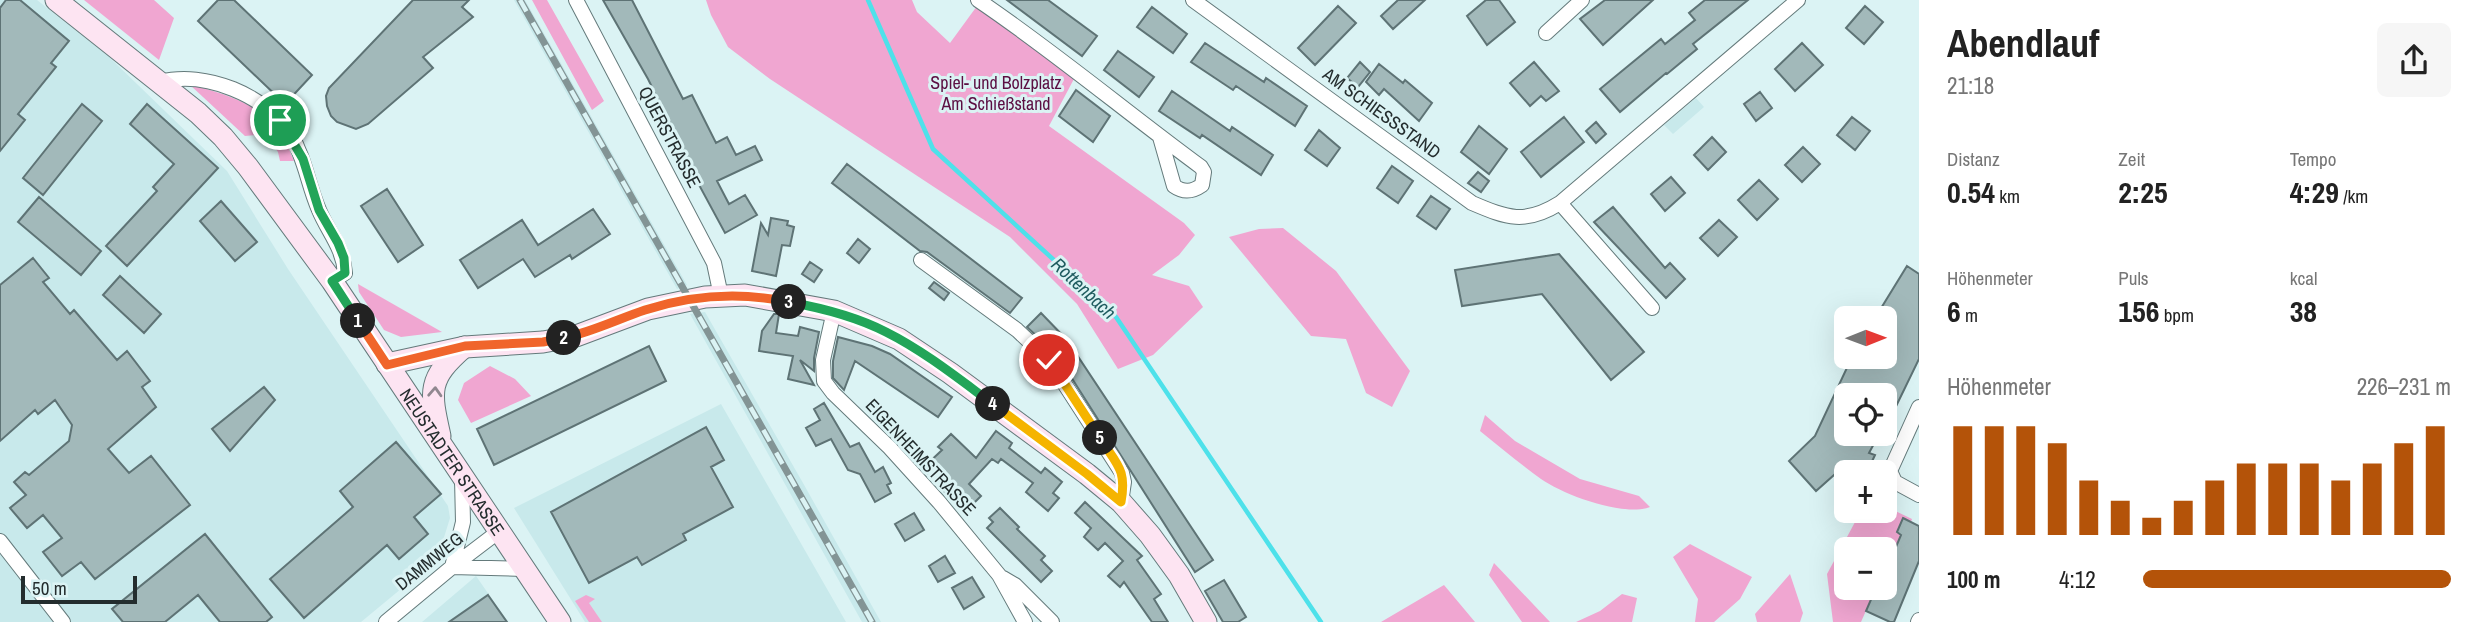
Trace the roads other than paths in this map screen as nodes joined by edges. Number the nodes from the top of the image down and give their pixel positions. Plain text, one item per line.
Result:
1 (57, 0) edge
2 (576, 0) edge
3 (978, 0) edge
4 (1193, 0) edge
5 (1582, 0) edge
6 (1798, 0) edge
7 (1546, 33) dead end
8 (160, 82) junction
9 (1160, 137) dead end
10 (1560, 203) junction
11 (921, 260) dead end
12 (332, 281) junction
13 (721, 296) junction
14 (1651, 308) dead end
15 (834, 311) junction
16 (465, 346) junction
17 (387, 365) junction
18 (1919, 407) edge
19 (442, 448) junction
20 (462, 478) junction
21 (1919, 495) edge
22 (1121, 502) junction
23 (498, 532) junction
24 (0, 541) edge
25 (452, 566) junction
26 (524, 569) junction
27 (999, 575) junction
28 (63, 622) edge
29 (386, 622) edge
30 (560, 622) edge
31 (1025, 622) edge
32 (1052, 622) edge
33 (1206, 622) edge

1 - 8 street, NEUSTADTER STRASSE
2 - 13 street, QUERSTRASSE
3 - 9 street
4 - 10 street, AM SCHIESSSTAND
5 - 7 street
6 - 10 street, AM SCHIESSSTAND
8 - 12 street, NEUSTADTER STRASSE
8 - 12 street
10 - 14 street
11 - 22 street
12 - 17 street, NEUSTADTER STRASSE
13 - 15 street
13 - 16 street
15 - 22 street
15 - 27 street, EIGENHEIMSTRASSE
16 - 17 street
19 -> 16 street
17 - 19 street, NEUSTADTER STRASSE
18 - 21 street
19 - 20 street, NEUSTADTER STRASSE
20 - 23 street, NEUSTADTER STRASSE
20 - 25 street
22 - 33 street
23 - 25 street, DAMMWEG
23 - 26 street, NEUSTADTER STRASSE
24 - 28 street
25 - 26 street
25 - 29 street, DAMMWEG
26 - 30 street, NEUSTADTER STRASSE
27 - 31 street, EIGENHEIMSTRASSE
27 - 32 street

